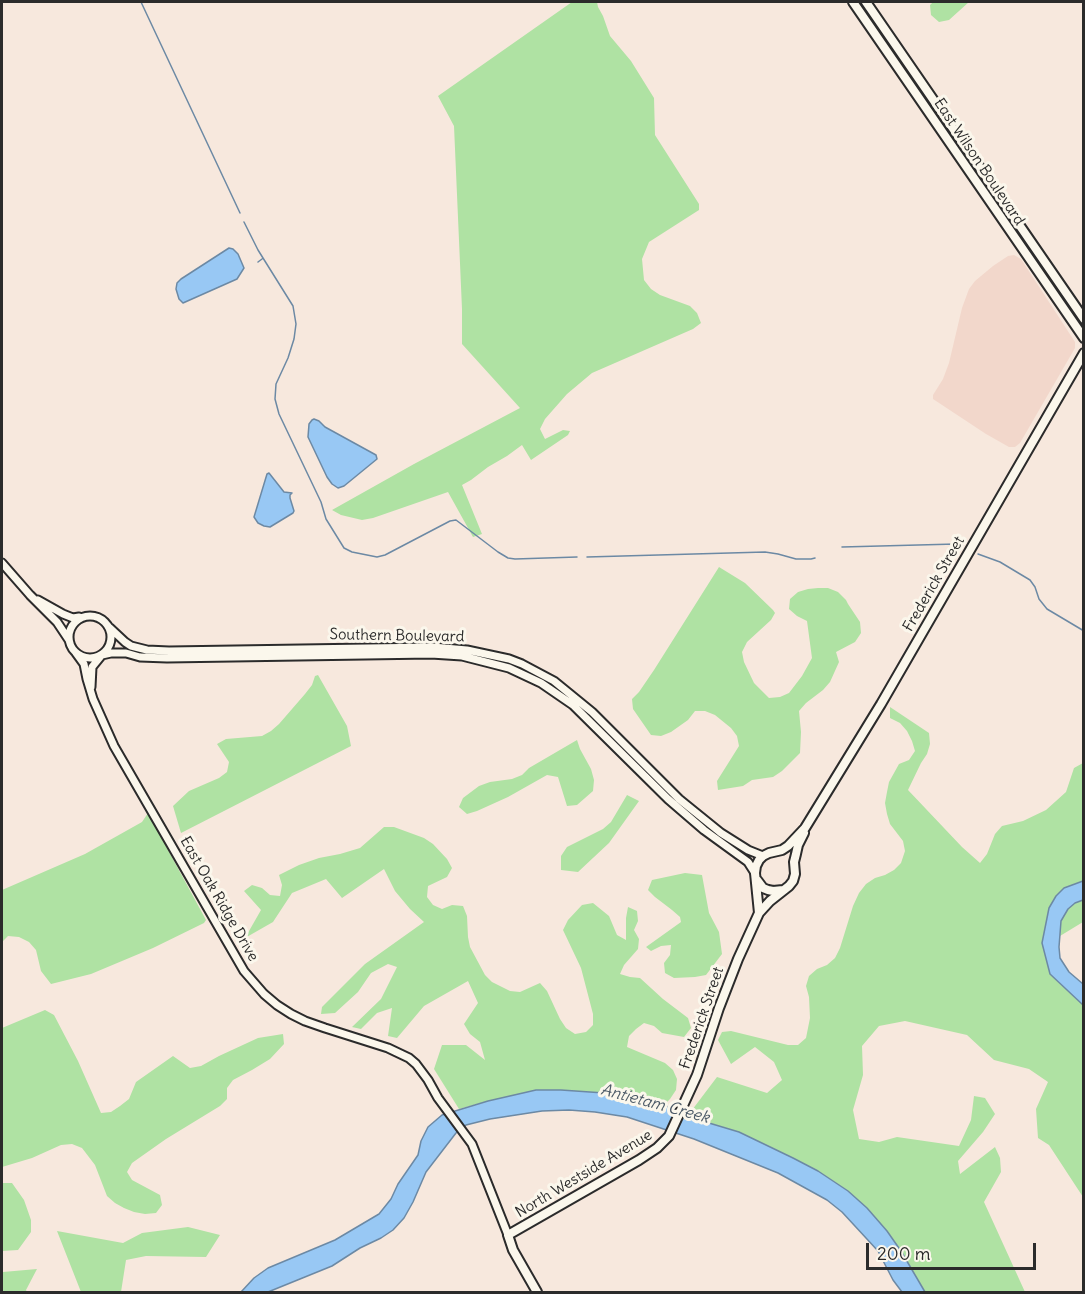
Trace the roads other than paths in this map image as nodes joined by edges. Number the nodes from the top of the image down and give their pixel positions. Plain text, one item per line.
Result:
1 (853, 2) edge
2 (866, 2) edge
3 (1046, 284) junction
4 (1076, 307) junction
5 (1083, 319) edge
6 (1083, 338) edge
7 (1083, 353) edge
8 (2, 563) edge
9 (30, 595) junction
10 (82, 617) junction
11 (110, 628) junction
12 (69, 640) junction
13 (75, 653) junction
14 (101, 655) junction
15 (90, 689) junction
16 (805, 828) junction
17 (776, 852) junction
18 (763, 856) junction
19 (794, 868) junction
20 (756, 876) junction
21 (783, 890) junction
22 (759, 913) junction
23 (687, 1100) joint
24 (508, 1235) junction
25 (537, 1293) edge

1 - 3 main road, East Wilson Boulevard
2 - 4 main road, East Wilson Boulevard
3 - 4 main road
3 - 6 main road, East Wilson Boulevard
4 - 5 main road, East Wilson Boulevard
7 - 16 main road, Frederick Street
8 - 9 main road
9 - 10 main road
9 - 12 main road
10 - 11 main road, Southern Boulevard
10 - 12 main road
11 - 14 main road
11 - 18 main road, Southern Boulevard
12 - 13 main road
13 - 14 main road, Southern Boulevard
13 - 15 main road, East Oak Ridge Drive
14 - 15 main road
14 - 20 main road, Southern Boulevard
15 - 24 main road, East Oak Ridge Drive
16 - 17 main road, Frederick Street
16 - 19 main road, Frederick Street
17 - 18 main road
17 - 19 main road
18 - 20 main road
19 - 21 main road
20 - 21 main road
20 - 22 main road, Frederick Street
21 - 22 main road, Frederick Street
22 - 23 main road, Frederick Street
23 - 24 main road, North Westside Avenue
24 - 25 main road

